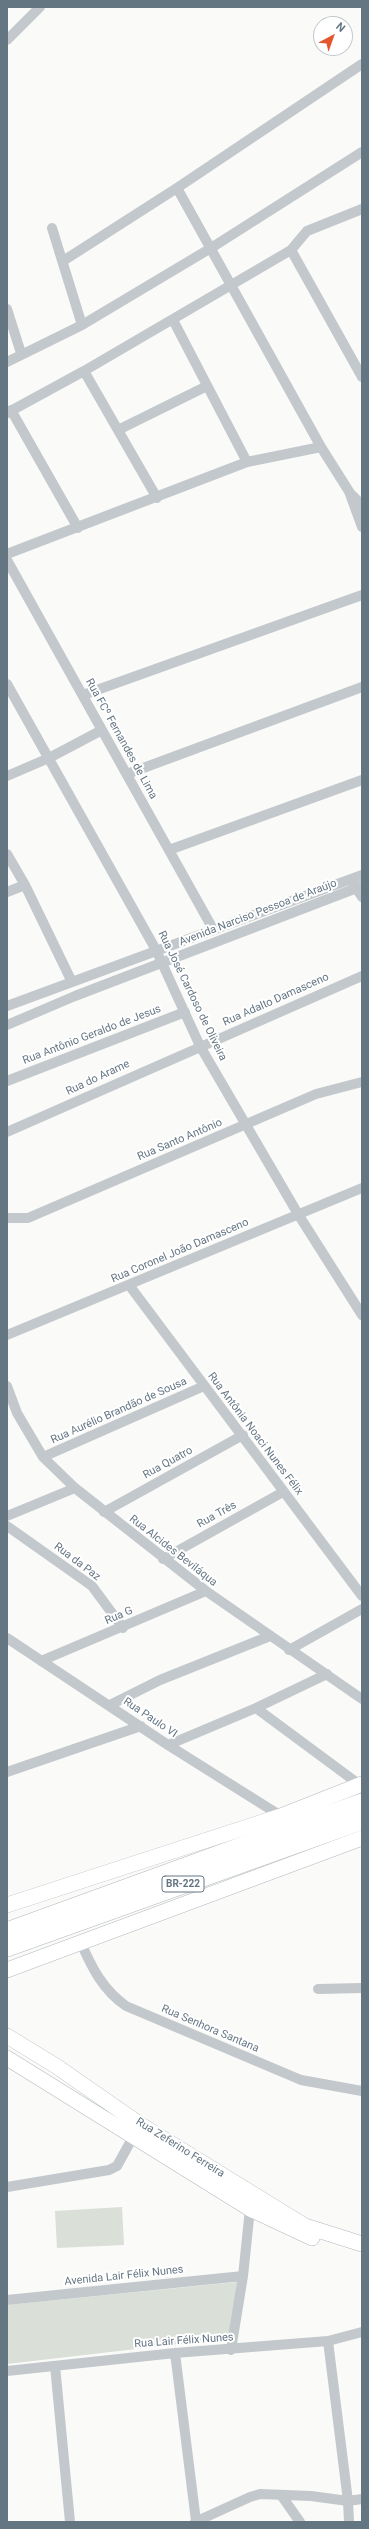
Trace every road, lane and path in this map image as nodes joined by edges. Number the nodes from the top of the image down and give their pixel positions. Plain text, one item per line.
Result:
1 (40, 7) edge
2 (7, 40) edge
3 (362, 64) edge
4 (362, 152) edge
5 (177, 188) junction
6 (362, 209) edge
7 (52, 228) dead end
8 (211, 248) junction
9 (291, 250) junction
10 (63, 261) junction
11 (232, 285) junction
12 (7, 309) edge
13 (172, 320) junction
14 (82, 325) junction
15 (21, 353) junction
16 (7, 362) edge
17 (84, 371) junction
18 (362, 377) edge
19 (207, 386) junction
20 (9, 411) edge
21 (118, 430) junction
22 (321, 447) junction
23 (247, 462) junction
24 (350, 493) junction
25 (362, 495) edge
26 (157, 498) junction
27 (362, 504) edge
28 (362, 527) edge
29 (78, 528) junction
30 (7, 554) edge
31 (7, 560) edge
32 (362, 595) edge
33 (7, 684) edge
34 (362, 687) edge
35 (83, 695) junction
36 (102, 730) junction
37 (49, 758) junction
38 (126, 774) junction
39 (7, 776) edge
40 (362, 780) edge
41 (169, 850) junction
42 (7, 854) edge
43 (362, 875) edge
44 (25, 884) junction
45 (356, 884) edge
46 (7, 892) edge
47 (362, 897) edge
48 (213, 929) junction
49 (156, 950) junction
50 (163, 962) junction
51 (362, 976) edge
52 (71, 980) junction
53 (7, 1006) edge
54 (185, 1012) junction
55 (7, 1025) edge
56 (200, 1046) junction
57 (7, 1081) edge
58 (362, 1082) edge
59 (246, 1124) junction
60 (7, 1132) edge
61 (362, 1188) edge
62 (298, 1214) junction
63 (7, 1218) edge
64 (129, 1285) junction
65 (362, 1315) edge
66 (7, 1335) edge
67 (7, 1386) edge
68 (204, 1386) junction
69 (243, 1435) junction
70 (43, 1457) junction
71 (75, 1488) junction
72 (283, 1492) junction
73 (104, 1512) junction
74 (7, 1516) edge
75 (7, 1526) edge
76 (163, 1559) junction
77 (206, 1592) junction
78 (362, 1596) edge
79 (362, 1608) edge
80 (123, 1628) junction
81 (270, 1636) junction
82 (7, 1638) edge
83 (289, 1650) junction
84 (41, 1661) junction
85 (327, 1674) junction
86 (362, 1699) edge
87 (110, 1706) junction
88 (256, 1708) junction
89 (141, 1726) junction
90 (168, 1745) junction
91 (7, 1772) edge
92 (361, 1808) edge
93 (286, 1822) junction
94 (7, 1905) edge
95 (7, 1932) edge
96 (81, 1943) junction
97 (7, 1947) edge
98 (7, 1970) edge
99 (362, 1988) edge
100 (318, 1989) dead end
101 (7, 2036) edge
102 (7, 2058) edge
103 (56, 2066) junction
104 (47, 2082) junction
105 (362, 2091) edge
106 (133, 2137) junction
107 (7, 2188) edge
108 (250, 2209) junction
109 (362, 2244) edge
110 (362, 2255) edge
111 (243, 2276) junction
112 (7, 2300) edge
113 (362, 2332) edge
114 (328, 2341) junction
115 (231, 2350) junction
116 (175, 2353) junction
117 (55, 2366) junction
118 (7, 2371) edge
119 (281, 2496) junction
120 (362, 2499) edge
121 (348, 2501) junction
122 (70, 2522) edge
123 (196, 2522) edge
124 (300, 2522) edge
125 (349, 2522) edge

1 - 2 street
3 - 5 street
4 - 8 street
5 - 8 street
5 - 10 street
6 - 9 street
7 - 10 street
8 - 11 street
8 - 14 street
9 - 11 street
9 - 18 street
10 - 14 street
11 - 13 street
11 - 22 street
12 - 15 street
13 - 17 street
13 - 19 street
14 - 15 street
15 - 16 street
17 - 20 street
17 - 21 street
19 - 21 street
19 - 23 street
20 - 29 street
21 - 26 street
22 - 23 street
22 - 24 street
23 - 26 street
24 - 25 street
24 - 27 street
24 - 28 street
26 - 29 street
29 - 30 street
31 - 35 street, Rua FCº Fernandes de Lima
32 - 35 street
33 - 37 street, Rua José Cardoso de Oliveira
34 - 38 street
35 - 36 street, Rua FCº Fernandes de Lima
36 - 37 street
36 - 38 street, Rua FCº Fernandes de Lima
37 - 39 street
37 - 49 street, Rua José Cardoso de Oliveira
38 - 41 street, Rua FCº Fernandes de Lima
40 - 41 street
41 - 48 street, Rua FCº Fernandes de Lima
42 - 44 street
43 - 45 street, Avenida Narciso Pessoa de Araújo
44 - 46 street
44 - 52 street
45 - 47 street
45 - 48 street, Avenida Narciso Pessoa de Araújo
45 - 50 street, Avenida Narciso Pessoa de Araújo
48 - 49 street, Avenida Narciso Pessoa de Araújo
49 - 50 street, Rua José Cardoso de Oliveira
49 - 52 street, Avenida Narciso Pessoa de Araújo
50 - 54 street, Rua José Cardoso de Oliveira
50 - 55 street, Avenida Narciso Pessoa de Araújo
51 - 56 street, Rua Adalto Damasceno
52 - 53 street, Avenida Narciso Pessoa de Araújo
54 - 56 street, Rua José Cardoso de Oliveira
54 - 57 street, Rua Antônio Geraldo de Jesus
56 - 59 street, Rua José Cardoso de Oliveira
56 - 60 street, Rua do Arame
58 - 59 street, Rua Santo Antônio
59 - 62 street, Rua José Cardoso de Oliveira
59 - 63 street, Rua Santo Antônio
61 - 62 street, Rua Coronel João Damasceno
62 - 64 street, Rua Coronel João Damasceno
62 - 65 street, Rua José Cardoso de Oliveira
64 - 66 street, Rua Coronel João Damasceno
64 - 68 street, Rua Antônia Noaci Nunes Félix
67 - 70 street, Rua Alcides Beviláqua
68 - 69 street, Rua Antônia Noaci Nunes Félix
68 - 70 street, Rua Aurélio Brandão de Sousa
69 - 72 street, Rua Antônia Noaci Nunes Félix
69 - 73 street, Rua Quatro
70 - 71 street, Rua Alcides Beviláqua
71 - 73 street, Rua Alcides Beviláqua
71 - 74 street
72 - 76 street, Rua Três
72 - 78 street, Rua Antônia Noaci Nunes Félix
73 - 76 street, Rua Alcides Beviláqua
75 - 80 street, Rua da Paz
76 - 77 street, Rua Alcides Beviláqua
77 - 80 street, Rua G
77 - 81 street, Rua Alcides Beviláqua
79 - 83 street
80 - 84 street, Rua G
81 - 83 street, Rua Alcides Beviláqua
81 - 87 street
82 - 84 street, Rua Paulo VI
83 - 85 street, Rua Alcides Beviláqua
84 - 87 street, Rua Paulo VI
85 - 86 street, Rua Alcides Beviláqua
85 - 88 street
87 - 89 street, Rua Paulo VI
88 - 90 street
88 - 92 street
89 - 90 street, Rua Paulo VI
89 - 91 street
90 - 93 street, Rua Paulo VI
92 - 93 highway, BR-222
92 - 96 main road, BR-222
92 - 97 highway, BR-222
93 - 94 main road
93 - 95 highway, BR-222
96 - 98 main road, BR-222
96 - 105 street, Rua Senhora Santana
99 - 100 street
101 - 103 main road, Rua Zeferino Ferreira
102 - 104 main road, Rua Zeferino Ferreira
103 - 104 main road
103 - 109 main road, Rua Zeferino Ferreira
104 - 106 main road, Rua Zeferino Ferreira
106 - 107 street
106 - 108 main road, Rua Zeferino Ferreira
108 - 110 main road, Rua Zeferino Ferreira
108 - 111 street
111 - 112 street, Avenida Lair Félix Nunes
111 - 115 street
113 - 114 street, Rua Lair Félix Nunes
114 - 115 street, Rua Lair Félix Nunes
114 - 121 street
115 - 116 street, Rua Lair Félix Nunes
116 - 117 street, Rua Lair Félix Nunes
116 - 123 street
117 - 118 street, Rua Lair Félix Nunes
117 - 122 street
119 - 121 street
119 - 123 street
119 - 124 street
120 - 121 street
121 - 125 street

